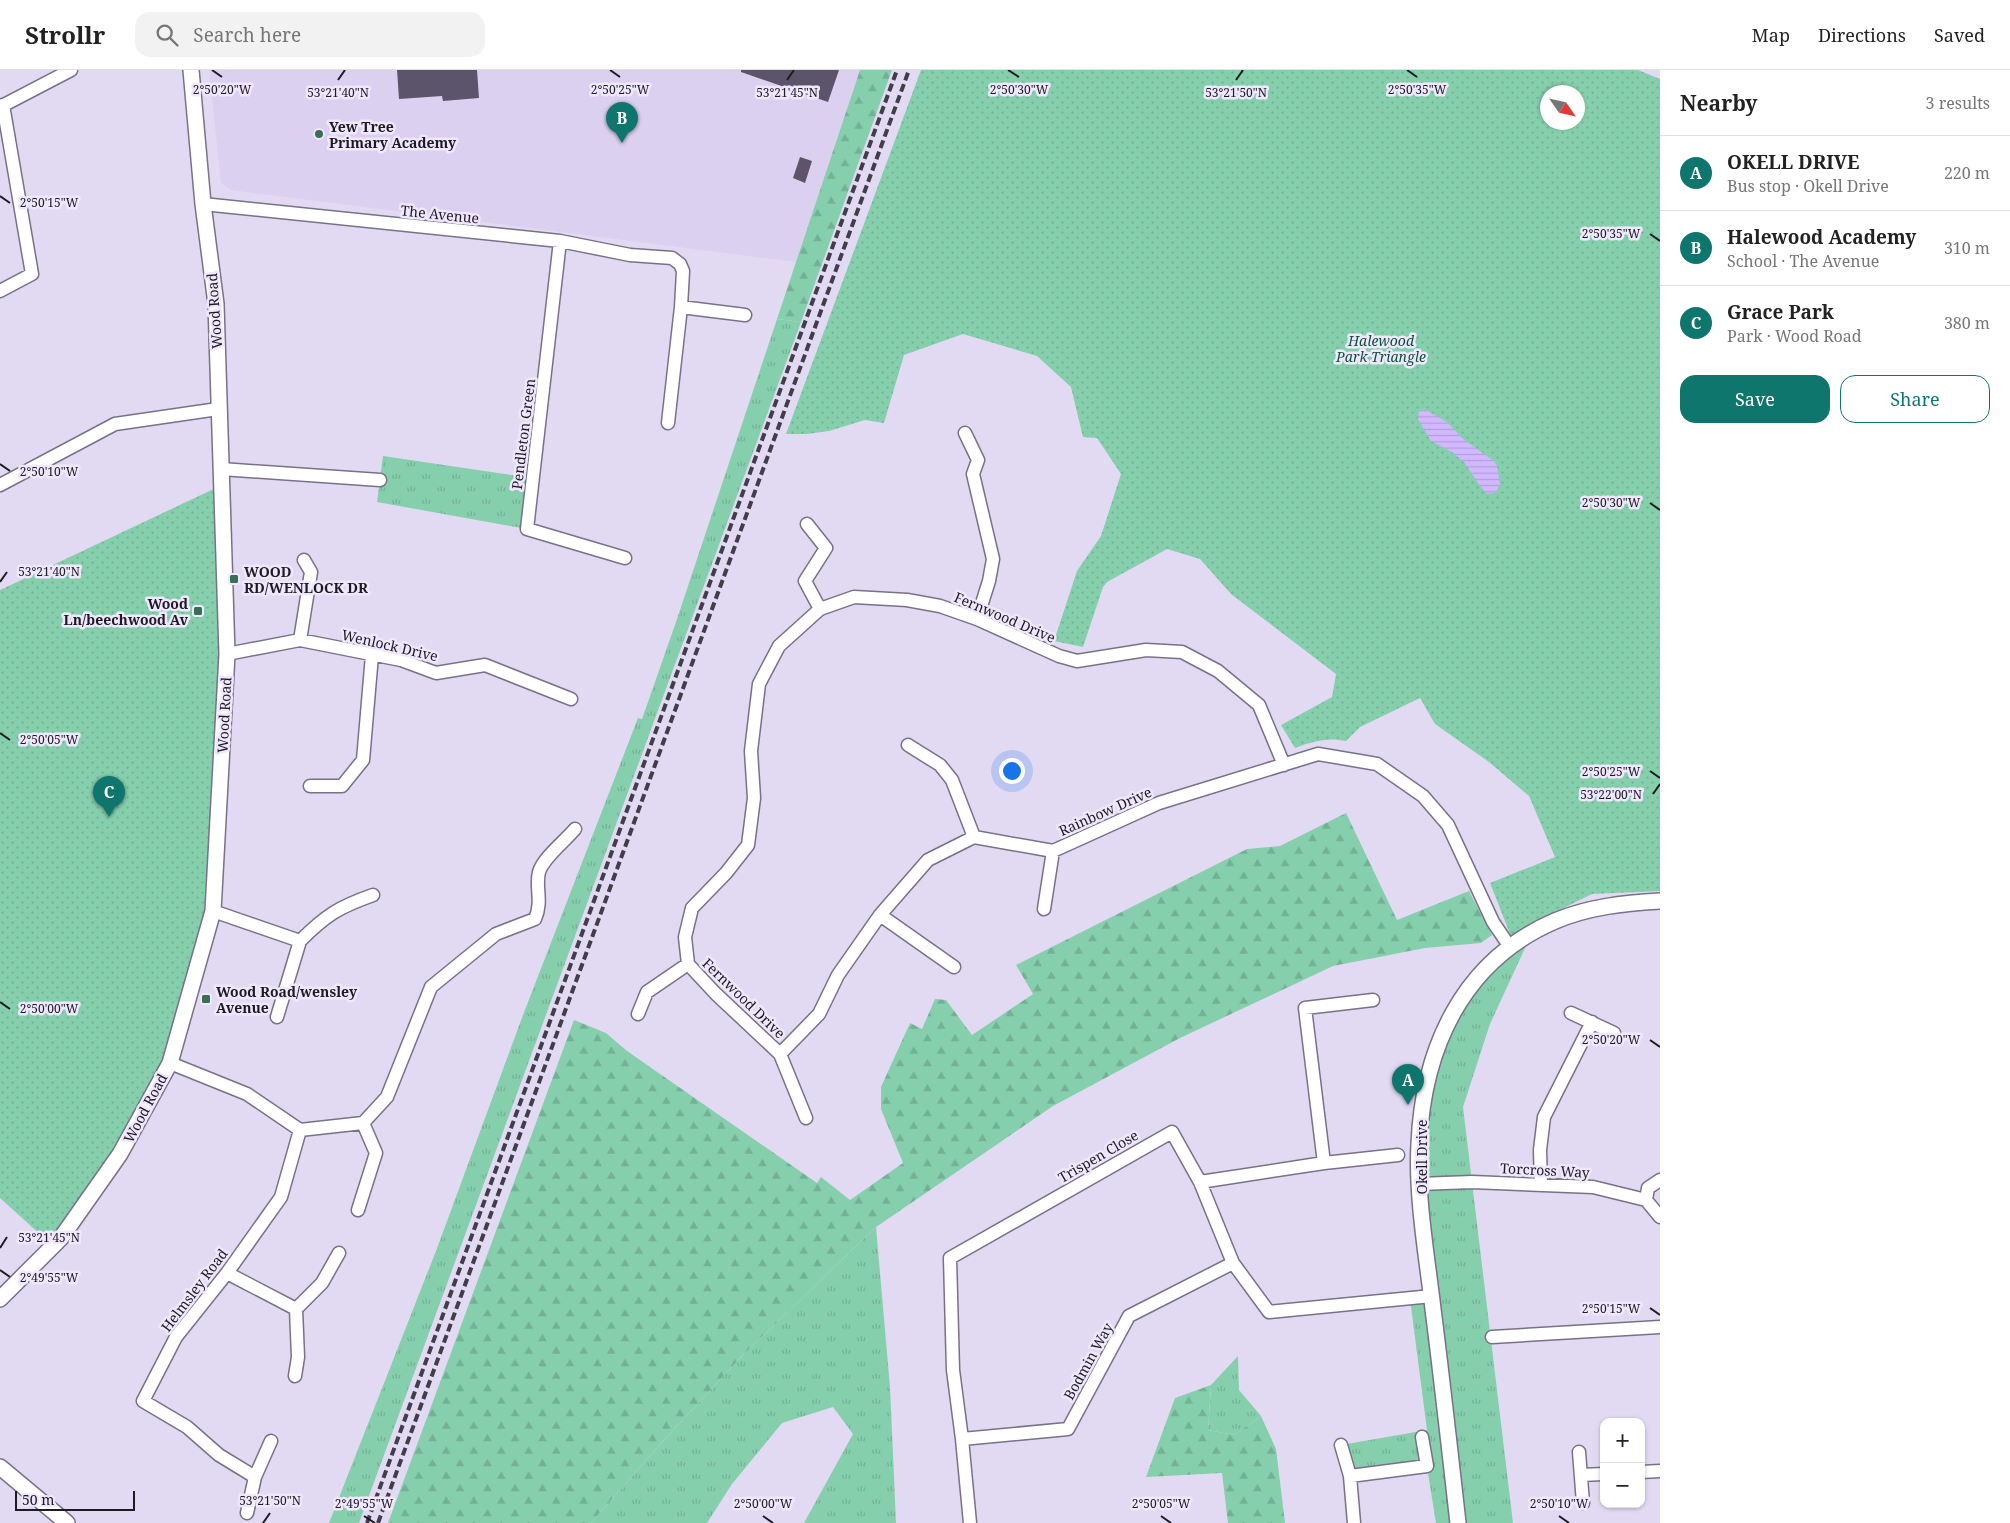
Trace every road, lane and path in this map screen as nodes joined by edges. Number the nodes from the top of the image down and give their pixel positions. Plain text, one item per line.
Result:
1 (72, 70) edge
2 (191, 70) edge
3 (1, 106) edge
4 (203, 204) junction
5 (560, 241) junction
6 (0, 291) edge
7 (681, 307) junction
8 (745, 315) dead end
9 (218, 409) junction
10 (668, 424) dead end
11 (965, 433) dead end
12 (221, 469) junction
13 (380, 480) dead end
14 (0, 485) edge
15 (808, 524) dead end
16 (625, 558) dead end
17 (304, 560) dead end
18 (820, 609) junction
19 (977, 619) junction
20 (300, 640) junction
21 (227, 654) junction
22 (372, 655) junction
23 (572, 699) dead end
24 (908, 745) dead end
25 (1284, 765) junction
26 (310, 786) dead end
27 (575, 830) dead end
28 (974, 837) junction
29 (1053, 851) junction
30 (373, 895) dead end
31 (1660, 901) edge
32 (1044, 909) dead end
33 (213, 910) junction
34 (880, 915) junction
35 (300, 941) junction
36 (1510, 948) junction
37 (688, 964) junction
38 (954, 967) dead end
39 (1373, 1000) dead end
40 (1571, 1013) dead end
41 (638, 1014) dead end
42 (277, 1017) dead end
43 (1592, 1022) junction
44 (1614, 1033) dead end
45 (780, 1054) junction
46 (170, 1062) junction
47 (806, 1118) dead end
48 (363, 1123) junction
49 (300, 1130) junction
50 (1398, 1156) dead end
51 (1324, 1163) junction
52 (1660, 1180) edge
53 (1200, 1182) junction
54 (1419, 1184) junction
55 (1541, 1185) junction
56 (1646, 1200) junction
57 (358, 1210) dead end
58 (1660, 1217) edge
59 (339, 1253) dead end
60 (1233, 1263) junction
61 (227, 1273) junction
62 (1432, 1296) junction
63 (0, 1299) edge
64 (296, 1309) junction
65 (1660, 1327) edge
66 (1492, 1338) dead end
67 (295, 1376) dead end
68 (1422, 1437) dead end
69 (962, 1439) junction
70 (271, 1441) dead end
71 (1341, 1445) dead end
72 (1579, 1452) dead end
73 (0, 1468) edge
74 (1660, 1471) edge
75 (1645, 1472) edge
76 (1600, 1474) edge
77 (1581, 1475) junction
78 (1350, 1476) junction
79 (255, 1477) junction
80 (1583, 1503) dead end
81 (247, 1513) dead end
82 (66, 1523) edge
83 (970, 1523) edge
84 (1354, 1523) edge
85 (1458, 1523) edge

1 - 3 street
2 - 4 street, Wood Road
3 - 6 street
4 - 5 street, The Avenue
4 - 9 street, Wood Road
5 - 7 street, The Avenue
5 - 16 street, Pendleton Green
7 - 8 street
7 - 10 street
9 - 12 street, Wood Road
9 - 14 street
11 - 19 street
12 - 13 street
12 - 21 street, Wood Road
15 - 18 street
17 - 20 street
18 - 19 street, Fernwood Drive
18 - 37 street, Fernwood Drive
19 - 25 street, Fernwood Drive
20 - 21 street, Wenlock Drive
20 - 22 street, Wenlock Drive
21 - 33 street, Wood Road
22 - 23 street, Wenlock Drive
22 - 26 street
24 - 28 street
25 - 29 street, Rainbow Drive
25 - 36 street, Rainbow Drive
27 - 48 street
28 - 29 street, Rainbow Drive
28 - 34 street
29 - 32 street
30 - 35 street
31 - 36 street, Okell Drive
33 - 35 street
33 - 46 street, Wood Road
34 - 38 street
34 - 45 street
35 - 42 street
36 - 54 street, Okell Drive
37 - 41 street, Fernwood Drive
37 - 45 street, Fernwood Drive
39 - 51 street
40 - 43 street
43 - 44 street
43 - 55 street
45 - 47 street
46 - 49 street
46 - 63 street, Wood Road
48 - 49 street
48 - 57 street
49 - 61 street, Helmsley Road
50 - 51 street
51 - 53 street
52 - 56 street
53 - 60 street, Trispen Close
53 - 69 street, Trispen Close
54 - 55 street, Torcross Way
54 - 62 street, Okell Drive
55 - 56 street, Torcross Way
56 - 58 street
59 - 64 street
60 - 62 street, Trispen Close
60 - 69 street, Bodmin Way
61 - 64 street
61 - 79 street, Helmsley Road
62 - 85 street, Okell Drive
64 - 67 street
65 - 66 street
68 - 78 street
69 - 83 street, Trispen Close
70 - 79 street
71 - 78 street
72 - 77 street
73 - 82 street
74 - 75 street
76 - 77 street
77 - 80 street
78 - 84 street
79 - 81 street

